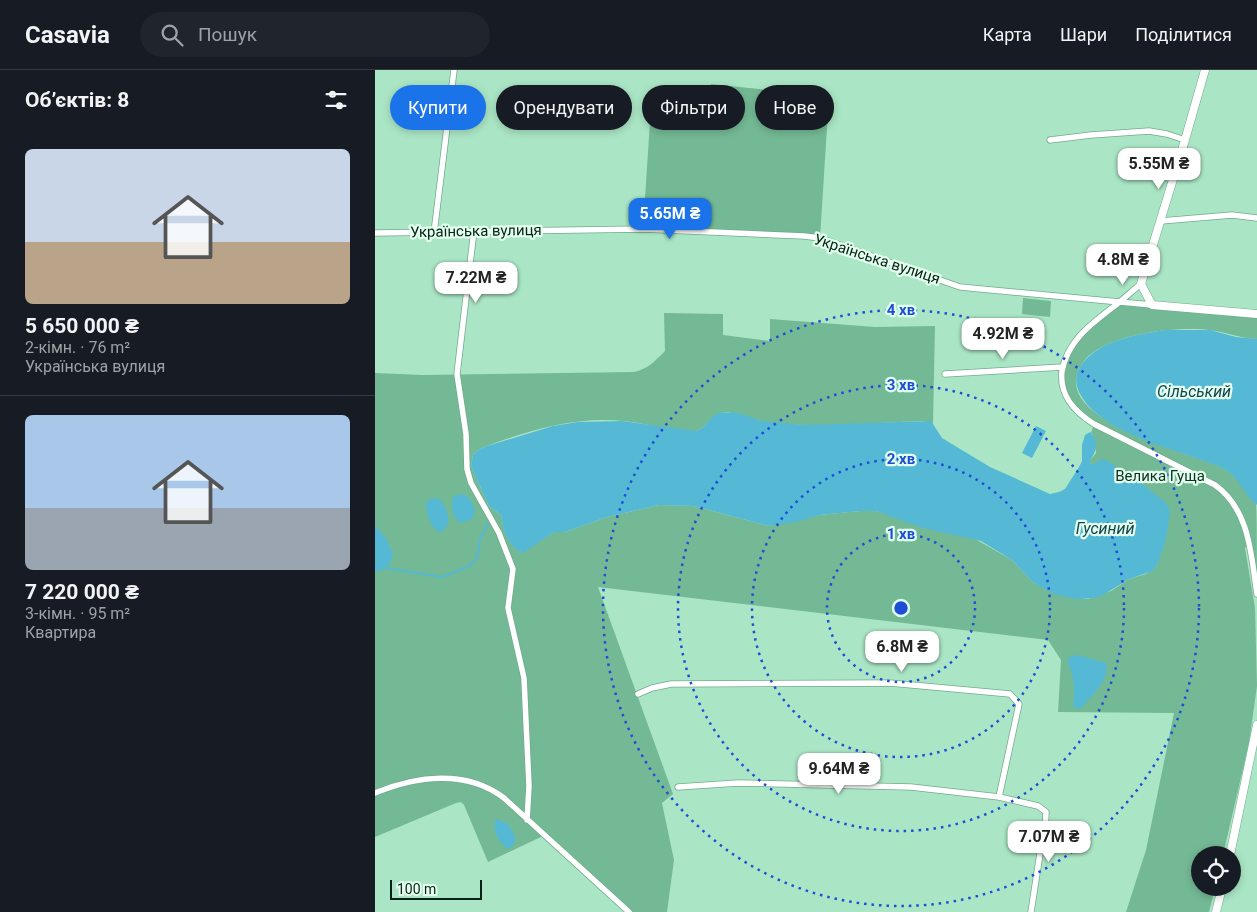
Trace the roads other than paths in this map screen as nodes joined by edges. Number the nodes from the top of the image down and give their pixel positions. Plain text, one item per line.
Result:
1 (454, 70) edge
2 (1205, 70) edge
3 (1051, 140) dead end
4 (1185, 140) junction
5 (1257, 218) edge
6 (1161, 222) junction
7 (474, 230) junction
8 (375, 233) edge
9 (434, 233) junction
10 (1141, 284) junction
11 (1119, 303) junction
12 (1152, 305) junction
13 (1257, 314) edge
14 (1063, 366) junction
15 (945, 374) dead end
16 (1257, 594) edge
17 (638, 694) dead end
18 (1257, 725) edge
19 (678, 787) dead end
20 (375, 793) edge
21 (999, 797) junction
22 (527, 820) junction
23 (1232, 846) edge
24 (1220, 896) edge
25 (629, 912) edge
26 (1031, 912) edge
27 (1217, 912) edge

1 - 9 street
2 - 4 street
3 - 4 street
4 - 6 street
5 - 6 street
6 - 10 street
7 - 9 street, Українська вулиця
7 - 11 street, Українська вулиця
7 - 22 street
8 - 9 street, Українська вулиця
10 - 11 street
10 - 12 street
11 - 12 street, Українська вулиця
11 - 14 street
12 - 13 street, Українська вулиця
14 - 15 street
14 - 16 street
17 - 21 street
18 - 23 street
19 - 21 street
20 - 22 street
21 - 26 street
22 - 25 street
24 - 27 street

